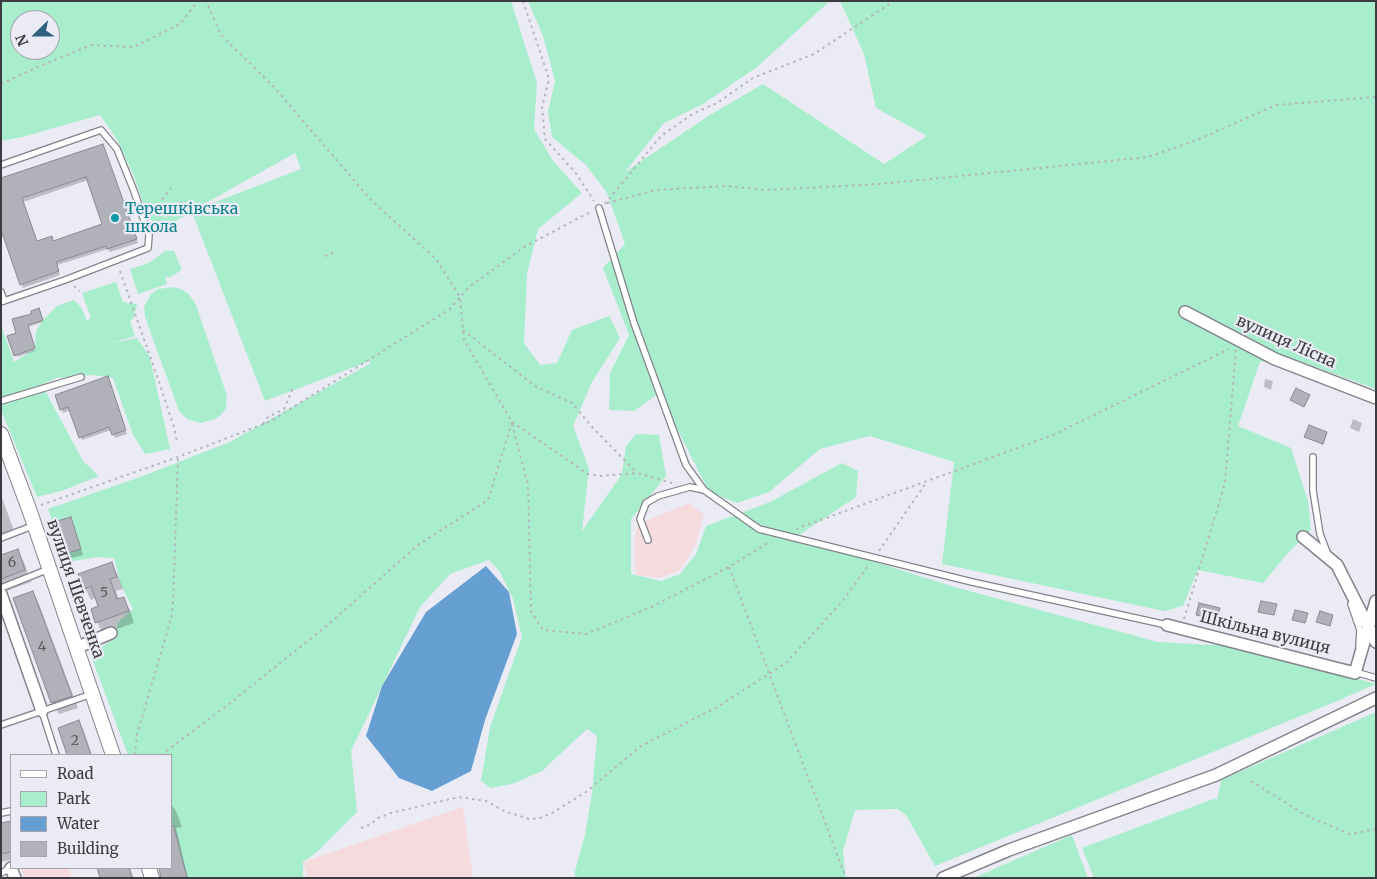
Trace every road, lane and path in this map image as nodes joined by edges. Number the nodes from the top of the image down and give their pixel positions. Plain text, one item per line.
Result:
1 (198, 1) edge
2 (206, 1) edge
3 (523, 1) edge
4 (894, 1) edge
5 (1, 84) edge
6 (1376, 97) edge
7 (1, 165) edge
8 (171, 188) dead end
9 (607, 204) junction
10 (599, 208) junction
11 (145, 223) junction
12 (337, 251) dead end
13 (325, 256) dead end
14 (120, 271) dead end
15 (1, 292) edge
16 (460, 297) junction
17 (3, 301) edge
18 (1185, 312) dead end
19 (463, 330) junction
20 (80, 377) dead end
21 (293, 388) dead end
22 (1376, 398) edge
23 (1, 401) edge
24 (512, 422) junction
25 (261, 425) junction
26 (1, 434) edge
27 (176, 442) dead end
28 (178, 457) junction
29 (1313, 457) dead end
30 (637, 474) junction
31 (927, 481) junction
32 (690, 488) junction
33 (704, 490) junction
34 (29, 509) junction
35 (34, 525) junction
36 (781, 535) junction
37 (1303, 537) dead end
38 (1, 538) edge
39 (648, 540) dead end
40 (874, 558) junction
41 (1330, 558) junction
42 (729, 567) junction
43 (49, 569) junction
44 (1, 588) edge
45 (1, 594) edge
46 (1376, 601) edge
47 (1167, 625) joint
48 (1369, 626) junction
49 (1182, 628) junction
50 (111, 633) dead end
51 (1376, 642) edge
52 (76, 648) junction
53 (1355, 673) junction
54 (769, 674) junction
55 (1376, 678) edge
56 (92, 694) junction
57 (1376, 698) edge
58 (42, 711) junction
59 (1, 725) edge
60 (56, 754) edge
61 (113, 754) edge
62 (135, 754) edge
63 (162, 754) edge
64 (1251, 781) dead end
65 (361, 828) dead end
66 (1376, 829) edge
67 (846, 878) edge
68 (943, 878) edge

1 - 5 path
2 - 16 path
3 - 10 path
4 - 9 path
6 - 9 path
7 - 11 lane
8 - 11 path
9 - 10 path
10 - 16 path
10 - 33 lane
11 - 17 lane
12 - 13 path
14 - 27 path
15 - 17 lane
16 - 19 path
16 - 25 path
18 - 22 street, вулиця Лісна
19 - 24 path
19 - 30 path
20 - 23 lane
21 - 25 path
24 - 30 path
24 - 42 path
24 - 63 path
25 - 28 path
26 - 34 street, вулиця Шевченка
28 - 34 path
28 - 62 path
29 - 41 lane
30 - 32 path
31 - 36 path
31 - 40 path
31 - 49 path
32 - 33 lane
32 - 39 lane
33 - 36 lane
34 - 35 street, вулиця Шевченка
35 - 38 lane
35 - 43 street, вулиця Шевченка
36 - 40 lane
36 - 42 path
37 - 41 street
40 - 47 lane
40 - 54 path
41 - 48 street
41 - 53 lane
42 - 54 path
43 - 44 lane
43 - 52 street, вулиця Шевченка
45 - 58 street
46 - 48 street
47 - 49 street, Шкільна вулиця
48 - 51 street
48 - 53 street
49 - 53 street, Шкільна вулиця
50 - 52 street
52 - 56 street, вулиця Шевченка
53 - 55 lane
54 - 65 path
54 - 67 path
56 - 58 lane
56 - 61 street, вулиця Шевченка
57 - 68 street
58 - 59 lane
58 - 60 lane
64 - 66 path

